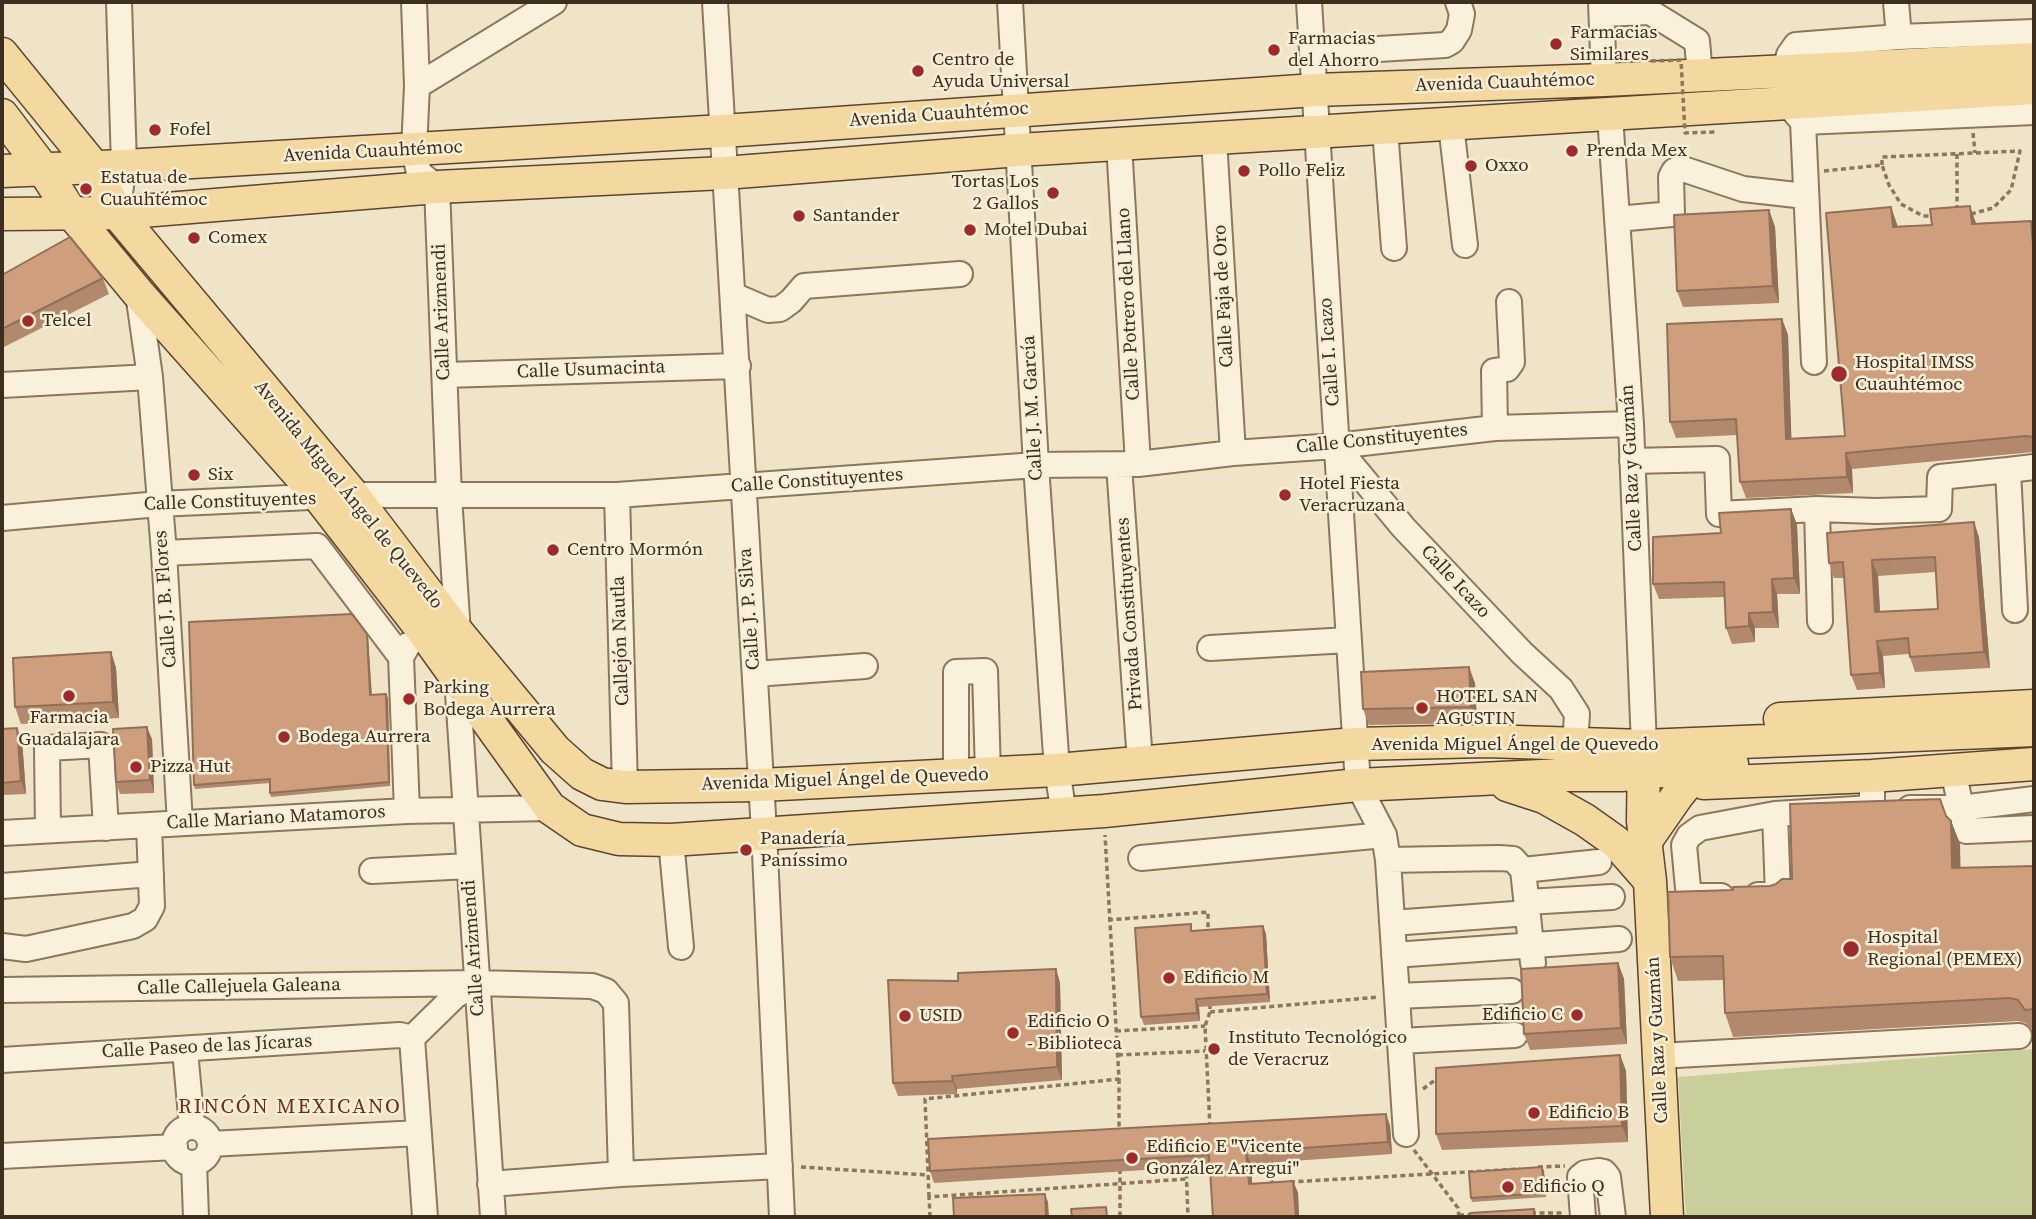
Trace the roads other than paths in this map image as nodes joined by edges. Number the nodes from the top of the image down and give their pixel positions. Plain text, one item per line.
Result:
1 (119, 2) edge
2 (414, 2) edge
3 (554, 2) edge
4 (715, 2) edge
5 (1010, 2) edge
6 (1309, 2) edge
7 (1458, 2) edge
8 (1896, 2) edge
9 (1602, 8) edge
10 (2034, 33) edge
11 (1899, 37) junction
12 (1312, 53) junction
13 (2, 54) edge
14 (2034, 59) edge
15 (1700, 75) junction
16 (1604, 79) junction
17 (418, 86) junction
18 (2034, 88) edge
19 (1315, 90) junction
20 (1791, 98) junction
21 (1017, 110) junction
22 (2034, 112) edge
23 (2, 115) edge
24 (1610, 115) junction
25 (1451, 125) junction
26 (1385, 129) junction
27 (723, 131) junction
28 (1316, 133) junction
29 (1214, 139) junction
30 (1119, 144) junction
31 (414, 150) junction
32 (1019, 150) junction
33 (109, 167) junction
34 (43, 169) junction
35 (2, 171) edge
36 (724, 173) junction
37 (1805, 185) junction
38 (437, 187) junction
39 (70, 211) junction
40 (117, 212) junction
41 (2, 214) edge
42 (1617, 219) junction
43 (1465, 245) dead end
44 (1394, 248) dead end
45 (960, 274) dead end
46 (138, 293) junction
47 (733, 295) junction
48 (1508, 303) dead end
49 (1814, 362) dead end
50 (738, 366) junction
51 (445, 375) junction
52 (150, 377) junction
53 (2, 385) edge
54 (1631, 424) junction
55 (1495, 428) junction
56 (1336, 446) junction
57 (1233, 453) junction
58 (1632, 461) junction
59 (1129, 464) junction
60 (1036, 465) junction
61 (2034, 467) edge
62 (2008, 470) junction
63 (742, 486) junction
64 (353, 495) junction
65 (617, 495) junction
66 (449, 496) junction
67 (320, 498) junction
68 (159, 504) junction
69 (1817, 509) junction
70 (2, 518) edge
71 (353, 541) junction
72 (317, 546) junction
73 (164, 553) junction
74 (2015, 610) dead end
75 (1821, 621) dead end
76 (420, 627) junction
77 (458, 633) junction
78 (1348, 640) junction
79 (1210, 648) dead end
80 (401, 657) junction
81 (865, 666) dead end
82 (755, 674) junction
83 (457, 678) junction
84 (2034, 706) edge
85 (1576, 730) junction
86 (2034, 730) edge
87 (1354, 744) junction
88 (2034, 750) edge
89 (1639, 761) junction
90 (1140, 762) junction
91 (2034, 764) edge
92 (1058, 770) junction
93 (1954, 770) junction
94 (988, 774) junction
95 (1695, 774) junction
96 (956, 775) junction
97 (1872, 776) junction
98 (1521, 778) junction
99 (1489, 780) junction
100 (760, 785) junction
101 (1358, 785) junction
102 (625, 787) junction
103 (2034, 799) edge
104 (1961, 807) junction
105 (550, 808) junction
106 (1872, 808) junction
107 (407, 811) junction
108 (465, 811) junction
109 (1064, 814) junction
110 (1775, 814) junction
111 (180, 823) junction
112 (149, 825) junction
113 (106, 828) junction
114 (2034, 828) edge
115 (48, 830) junction
116 (1644, 831) junction
117 (764, 832) junction
118 (2, 833) edge
119 (1384, 835) junction
120 (671, 839) junction
121 (1141, 858) dead end
122 (1388, 860) junction
123 (1599, 862) dead end
124 (469, 866) junction
125 (1523, 870) junction
126 (372, 871) dead end
127 (152, 874) junction
128 (1650, 881) junction
129 (2, 886) edge
130 (1612, 897) dead end
131 (1528, 908) junction
132 (1392, 923) junction
133 (1619, 939) dead end
134 (2, 946) edge
135 (681, 947) dead end
136 (1532, 954) junction
137 (1394, 955) junction
138 (477, 984) junction
139 (2, 990) edge
140 (1512, 991) dead end
141 (1397, 996) junction
142 (1514, 1035) dead end
143 (2019, 1036) dead end
144 (412, 1038) junction
145 (1400, 1041) junction
146 (185, 1050) junction
147 (1659, 1056) junction
148 (2, 1060) edge
149 (192, 1127) junction
150 (419, 1133) junction
151 (1405, 1141) road end
152 (210, 1144) junction
153 (175, 1147) junction
154 (2, 1156) edge
155 (194, 1163) junction
156 (780, 1166) junction
157 (621, 1174) junction
158 (490, 1184) junction
159 (1576, 1215) edge
160 (196, 1217) edge
161 (425, 1217) edge
162 (493, 1217) edge
163 (782, 1217) edge
164 (1613, 1217) edge
165 (1667, 1217) edge

1 - 33 street
2 - 17 street
3 - 17 street
4 - 27 street, Calle J. P. Silva
5 - 21 street, Calle J. M. García
6 - 12 street, Calle I. Icazo
7 - 12 street
8 - 11 street
9 - 15 street
9 - 16 street
10 - 11 street
11 - 20 street
12 - 19 street, Calle I. Icazo
13 - 33 main road, Avenida Miguel Ángel de Quevedo
14 - 20 main road, Avenida Cuauhtémoc
15 - 16 main road, Avenida Cuauhtémoc
15 - 20 main road, Avenida Cuauhtémoc
16 - 19 main road, Avenida Cuauhtémoc
17 - 31 street
18 - 20 main road, Avenida Cuauhtémoc
19 - 21 main road, Avenida Cuauhtémoc
19 - 28 street, Calle I. Icazo
20 - 22 street, Avenida Cuauhtémoc
20 - 24 main road, Avenida Cuauhtémoc
20 - 37 street
21 - 27 main road, Avenida Cuauhtémoc
21 - 32 street, Calle J. M. García
23 - 34 main road, Avenida Miguel Ángel de Quevedo
24 - 25 main road, Avenida Cuauhtémoc
24 - 42 street, Calle Raz y Guzmán
25 - 26 main road, Avenida Cuauhtémoc
25 - 43 street
26 - 28 main road, Avenida Cuauhtémoc
26 - 44 street
27 - 31 main road, Avenida Cuauhtémoc
27 - 36 street, Calle J. P. Silva
28 - 29 main road, Avenida Cuauhtémoc
28 - 56 street, Calle I. Icazo
29 - 30 main road, Avenida Cuauhtémoc
29 - 57 street, Calle Faja de Oro
30 - 32 main road, Avenida Cuauhtémoc
30 - 59 street, Calle Potrero del Llano
31 - 33 main road, Avenida Cuauhtémoc
31 - 38 street
32 - 36 main road, Avenida Cuauhtémoc
32 - 60 street, Calle J. M. García
33 - 34 main road, Avenida Cuauhtémoc
33 - 40 main road, Avenida Miguel Ángel de Quevedo
34 - 35 main road, Avenida Cuauhtémoc
34 - 39 main road, Avenida Miguel Ángel de Quevedo
36 - 38 main road, Avenida Cuauhtémoc
36 - 47 street, Calle J. P. Silva
37 - 42 street
37 - 49 street
38 - 40 main road, Avenida Cuauhtémoc
38 - 51 street, Calle Arizmendi
39 - 40 main road, Avenida Cuauhtémoc
39 - 41 main road, Avenida Cuauhtémoc
39 - 46 main road, Avenida Miguel Ángel de Quevedo
40 - 64 main road, Avenida Miguel Ángel de Quevedo
42 - 54 street, Calle Raz y Guzmán
45 - 47 street
46 - 52 street, Calle J. B. Flores
46 - 67 main road, Avenida Miguel Ángel de Quevedo
47 - 50 street, Calle J. P. Silva
48 - 55 street
50 - 51 street, Calle Usumacinta
50 - 63 street, Calle J. P. Silva
51 - 66 street, Calle Arizmendi
52 - 53 street
52 - 68 street, Calle J. B. Flores
54 - 55 street, Calle Constituyentes
54 - 58 street, Calle Raz y Guzmán
55 - 56 street, Calle Constituyentes
56 - 57 street, Calle Constituyentes
56 - 78 street, Calle I. Icazo
56 - 85 street, Calle Icazo
57 - 59 street, Calle Constituyentes
58 - 69 street
58 - 89 street, Calle Raz y Guzmán
59 - 60 street, Calle Constituyentes
59 - 90 street, Privada Constituyentes
60 - 63 street, Calle Constituyentes
60 - 92 street, Calle J. M. García
61 - 62 street
62 - 69 street
62 - 74 street
63 - 65 street, Calle Constituyentes
63 - 82 street, Calle J. P. Silva
64 - 66 street, Calle Constituyentes
64 - 67 street, Calle Constituyentes
64 - 77 main road, Avenida Miguel Ángel de Quevedo
65 - 66 street, Calle Constituyentes
65 - 102 street, Callejón Nautla
66 - 77 street, Calle Arizmendi
67 - 68 street, Calle Constituyentes
67 - 71 main road, Avenida Miguel Ángel de Quevedo
68 - 70 street, Calle Constituyentes
68 - 73 street, Calle J. B. Flores
69 - 75 street
71 - 72 street
71 - 76 main road, Avenida Miguel Ángel de Quevedo
72 - 73 street
72 - 80 street
73 - 111 street, Calle J. B. Flores
76 - 80 street
76 - 83 main road, Avenida Miguel Ángel de Quevedo
77 - 102 main road, Avenida Miguel Ángel de Quevedo
78 - 79 street
78 - 87 street, Calle I. Icazo
80 - 107 street
81 - 82 street
82 - 100 street, Calle J. P. Silva
83 - 105 main road, Avenida Miguel Ángel de Quevedo
83 - 108 street, Calle Arizmendi
84 - 89 main road
85 - 87 main road, Avenida Miguel Ángel de Quevedo
85 - 89 main road, Avenida Miguel Ángel de Quevedo
85 - 98 main road
86 - 89 main road, Avenida Miguel Ángel de Quevedo
87 - 90 main road, Avenida Miguel Ángel de Quevedo
87 - 101 street, Calle I. Icazo
88 - 95 main road
89 - 95 main road
89 - 98 main road, Avenida Miguel Ángel de Quevedo
89 - 116 main road, Calle Raz y Guzmán
90 - 92 main road, Avenida Miguel Ángel de Quevedo
91 - 93 main road
92 - 94 main road, Avenida Miguel Ángel de Quevedo
92 - 109 street, Calle J. M. García
93 - 97 main road
93 - 104 street
94 - 96 main road, Avenida Miguel Ángel de Quevedo
94 - 96 street
95 - 97 main road
95 - 116 main road
96 - 100 main road, Avenida Miguel Ángel de Quevedo
97 - 106 street
98 - 99 main road, Avenida Miguel Ángel de Quevedo
99 - 101 main road, Avenida Miguel Ángel de Quevedo
99 - 128 main road
100 - 102 main road, Avenida Miguel Ángel de Quevedo
100 - 117 street, Calle J. P. Silva
101 - 109 main road, Avenida Miguel Ángel de Quevedo
101 - 119 street
103 - 104 street
104 - 106 street
104 - 114 street
105 - 108 street, Calle Mariano Matamoros
105 - 120 main road, Avenida Miguel Ángel de Quevedo
106 - 110 street
107 - 108 street, Calle Mariano Matamoros
107 - 111 street, Calle Mariano Matamoros
108 - 124 street, Calle Arizmendi
109 - 117 main road, Avenida Miguel Ángel de Quevedo
110 - 110 street
111 - 112 street, Calle Mariano Matamoros
112 - 113 street, Calle Mariano Matamoros
112 - 127 street
113 - 115 street, Calle Mariano Matamoros
113 - 115 street
115 - 118 street, Calle Mariano Matamoros
116 - 128 main road, Calle Raz y Guzmán
117 - 120 main road, Avenida Miguel Ángel de Quevedo
117 - 156 street, Calle J. P. Silva
119 - 121 street
119 - 122 street
120 - 135 street
122 - 125 street
122 - 132 street
123 - 125 street
124 - 126 street
124 - 138 street, Calle Arizmendi
125 - 131 street
127 - 129 street
127 - 134 street
128 - 147 main road, Calle Raz y Guzmán
130 - 131 street
131 - 132 street
131 - 136 street
132 - 137 street
133 - 136 street
136 - 137 street
137 - 141 street
138 - 139 street, Calle Callejuela Galeana
138 - 144 street
138 - 157 street, Calle Callejuela Galeana
138 - 158 street, Calle Arizmendi
140 - 141 street
141 - 145 street
142 - 145 street
143 - 147 street
144 - 146 street, Calle Paseo de las Jícaras
144 - 150 street
145 - 151 street
146 - 148 street, Calle Paseo de las Jícaras
146 - 149 street
147 - 165 main road, Calle Raz y Guzmán
149 - 152 street
149 - 153 street
150 - 152 street
150 - 161 street
152 - 155 street
153 - 154 street
153 - 155 street
155 - 160 street
156 - 157 street
156 - 163 street, Calle J. P. Silva
157 - 158 street
158 - 162 street, Calle Arizmendi
159 - 164 street

